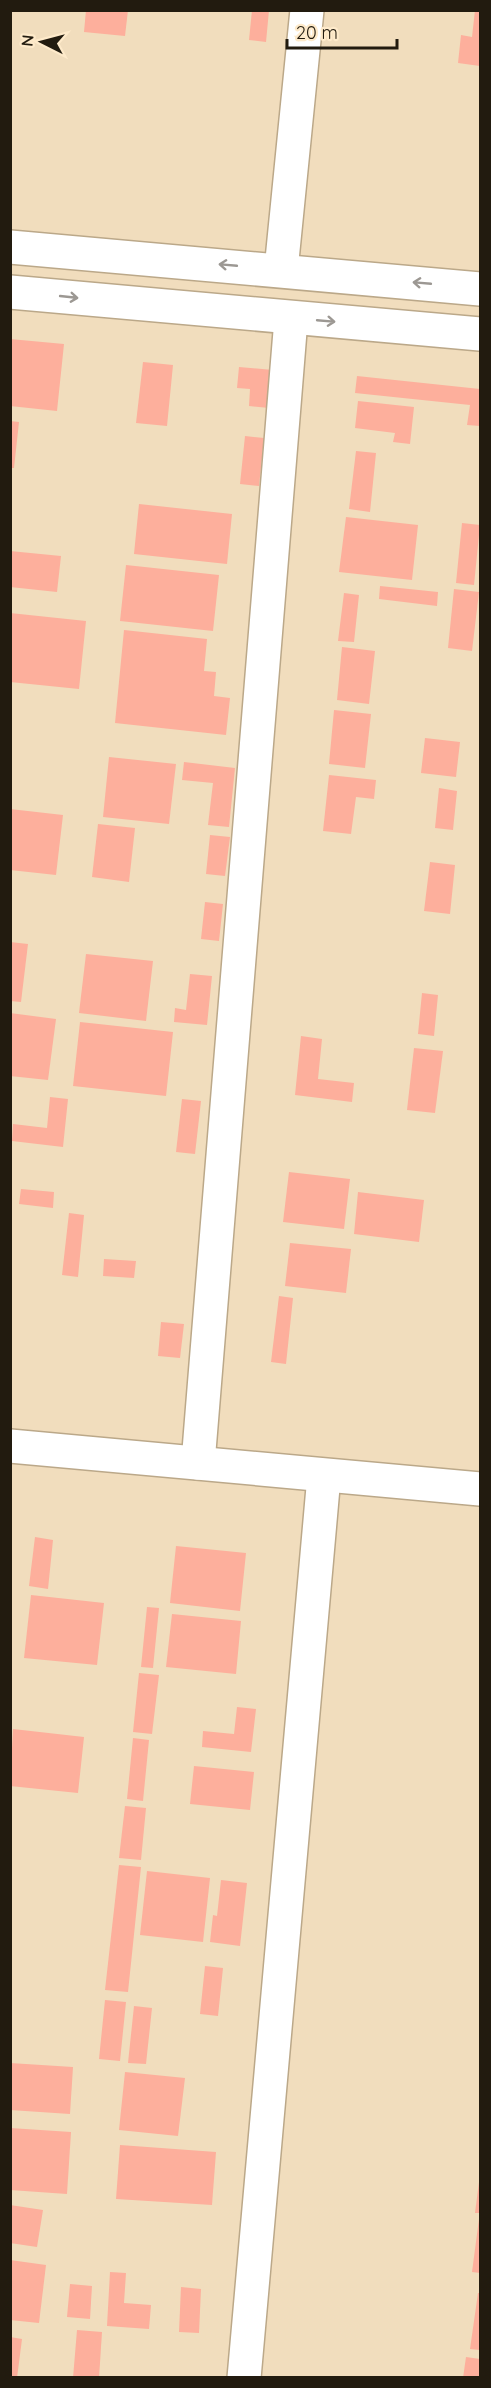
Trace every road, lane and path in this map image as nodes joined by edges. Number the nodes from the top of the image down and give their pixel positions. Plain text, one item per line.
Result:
1 (307, 10) edge
2 (10, 247) edge
3 (281, 270) junction
4 (480, 289) edge
5 (10, 291) edge
6 (291, 318) junction
7 (480, 334) edge
8 (10, 1446) edge
9 (198, 1463) junction
10 (324, 1476) junction
11 (480, 1489) edge
12 (244, 2378) edge

1 - 3 street
3 -> 2 street
4 -> 3 street
5 -> 6 street
6 -> 7 street
6 - 9 street
8 - 9 street
9 - 10 street
10 - 11 street
10 - 12 street

